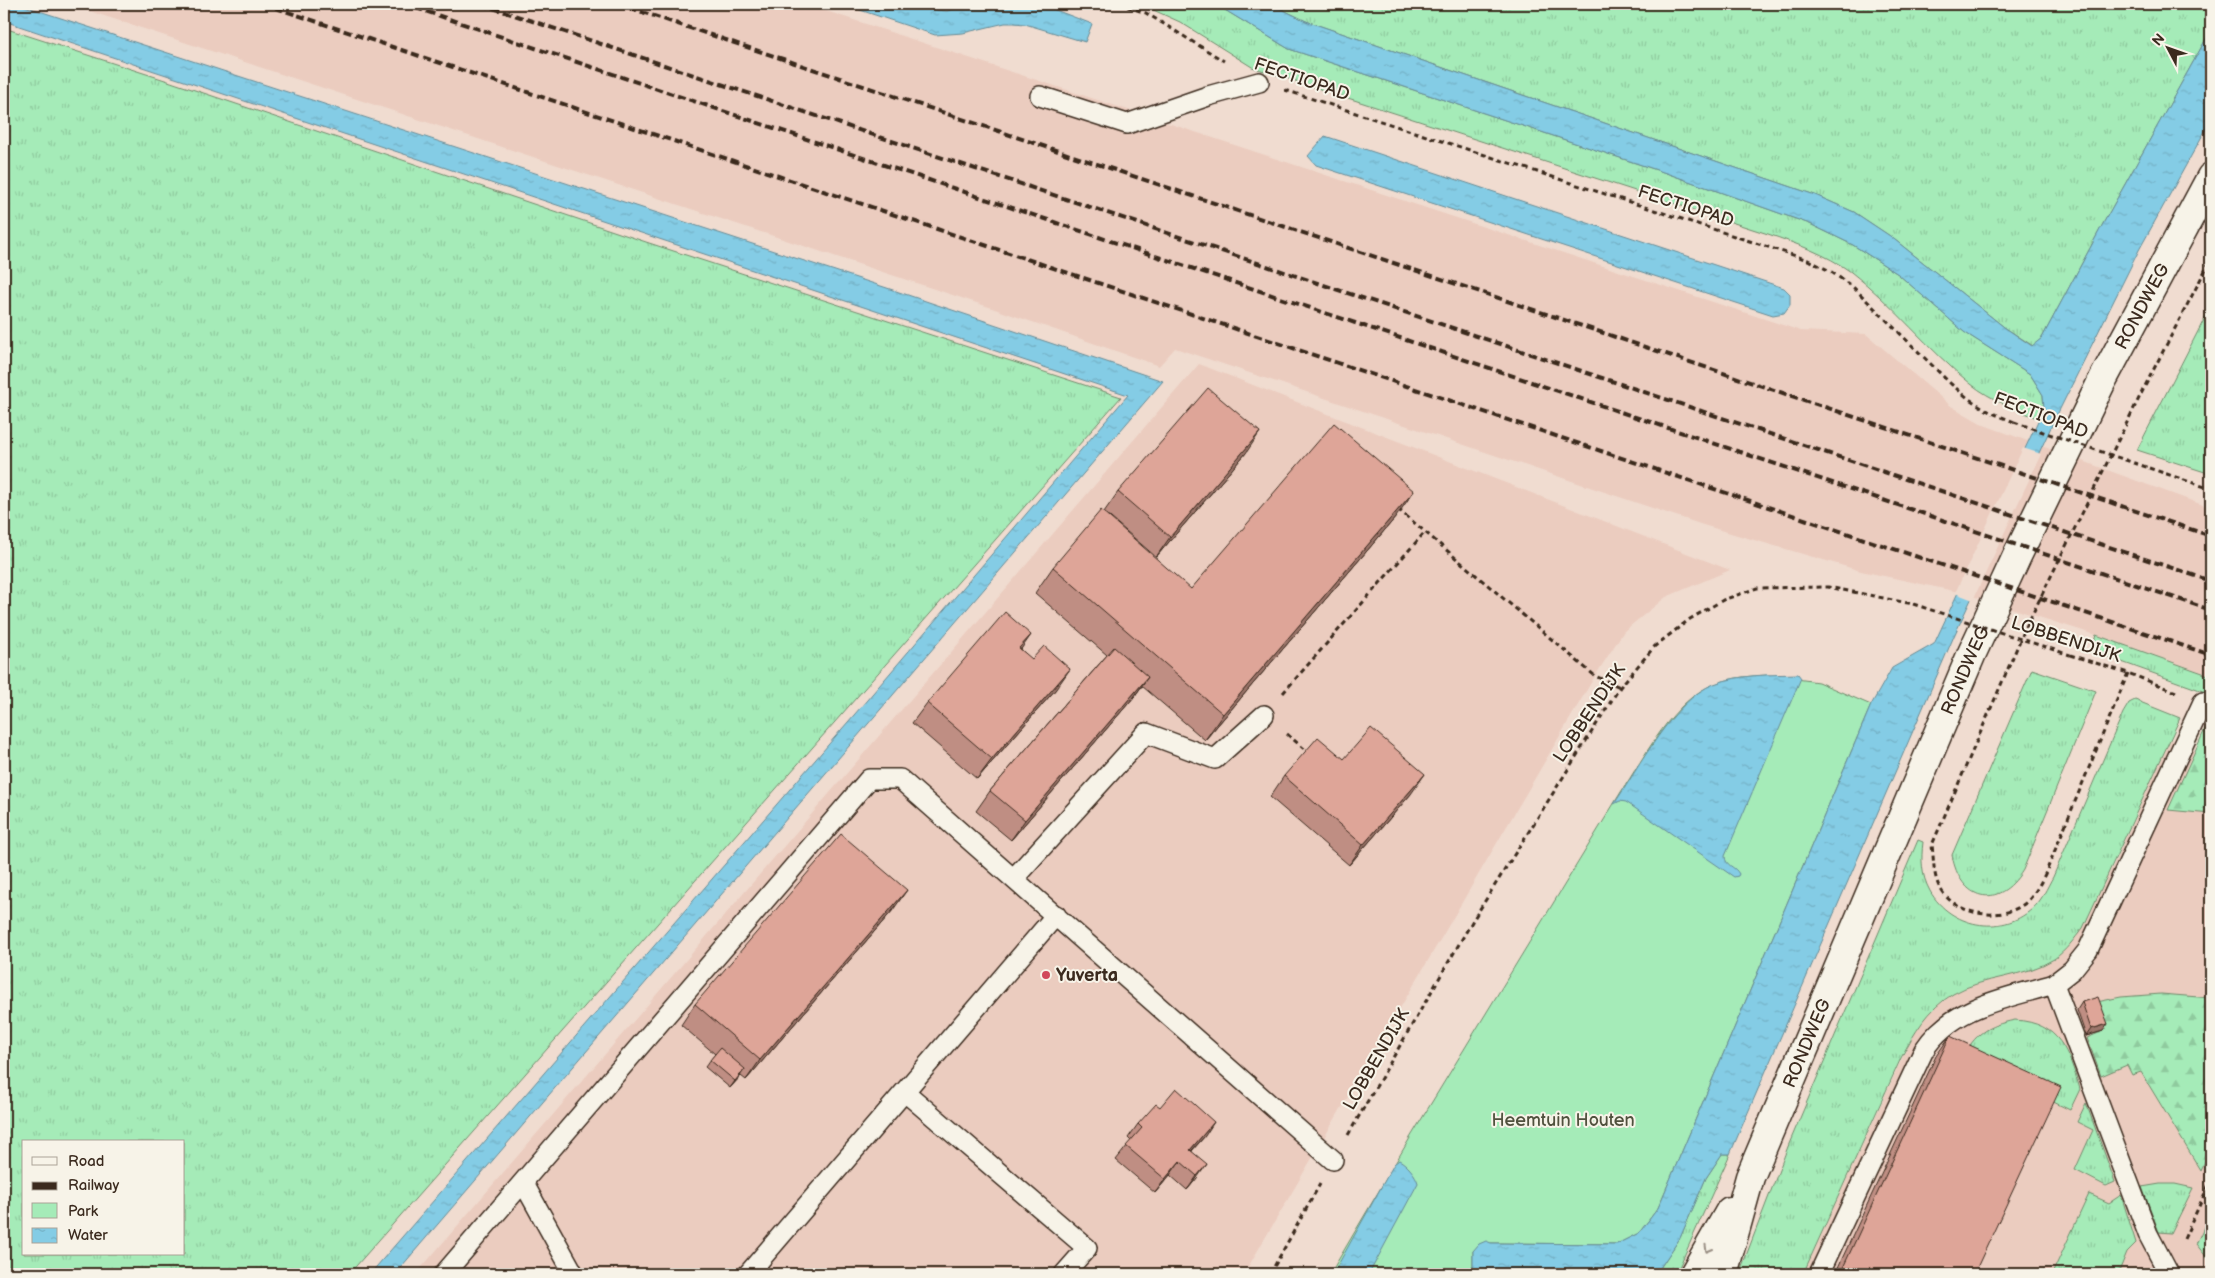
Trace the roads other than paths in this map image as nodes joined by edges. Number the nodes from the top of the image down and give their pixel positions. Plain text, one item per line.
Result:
1 (1259, 82) road end
2 (1040, 96) dead end
3 (2211, 177) edge
4 (2203, 702) road end
5 (1264, 715) road end
6 (1014, 878) junction
7 (1056, 915) junction
8 (2054, 984) junction
9 (904, 1092) junction
10 (1333, 1160) road end
11 (1750, 1177) junction
12 (523, 1182) junction
13 (444, 1274) edge
14 (574, 1274) edge
15 (748, 1274) edge
16 (1064, 1274) edge
17 (1694, 1274) edge
18 (1723, 1274) edge
19 (1820, 1274) edge
20 (2169, 1274) edge

1 - 2 lane
3 - 11 main road, RONDWEG
4 - 8 lane
5 - 6 lane
6 - 7 lane
6 - 12 lane
7 - 9 lane
7 - 10 lane
8 - 19 lane
8 - 20 lane
9 - 15 lane
9 - 16 lane
11 -> 17 main road, RONDWEG
11 - 18 main road, RONDWEG
12 - 13 lane
12 - 14 lane

